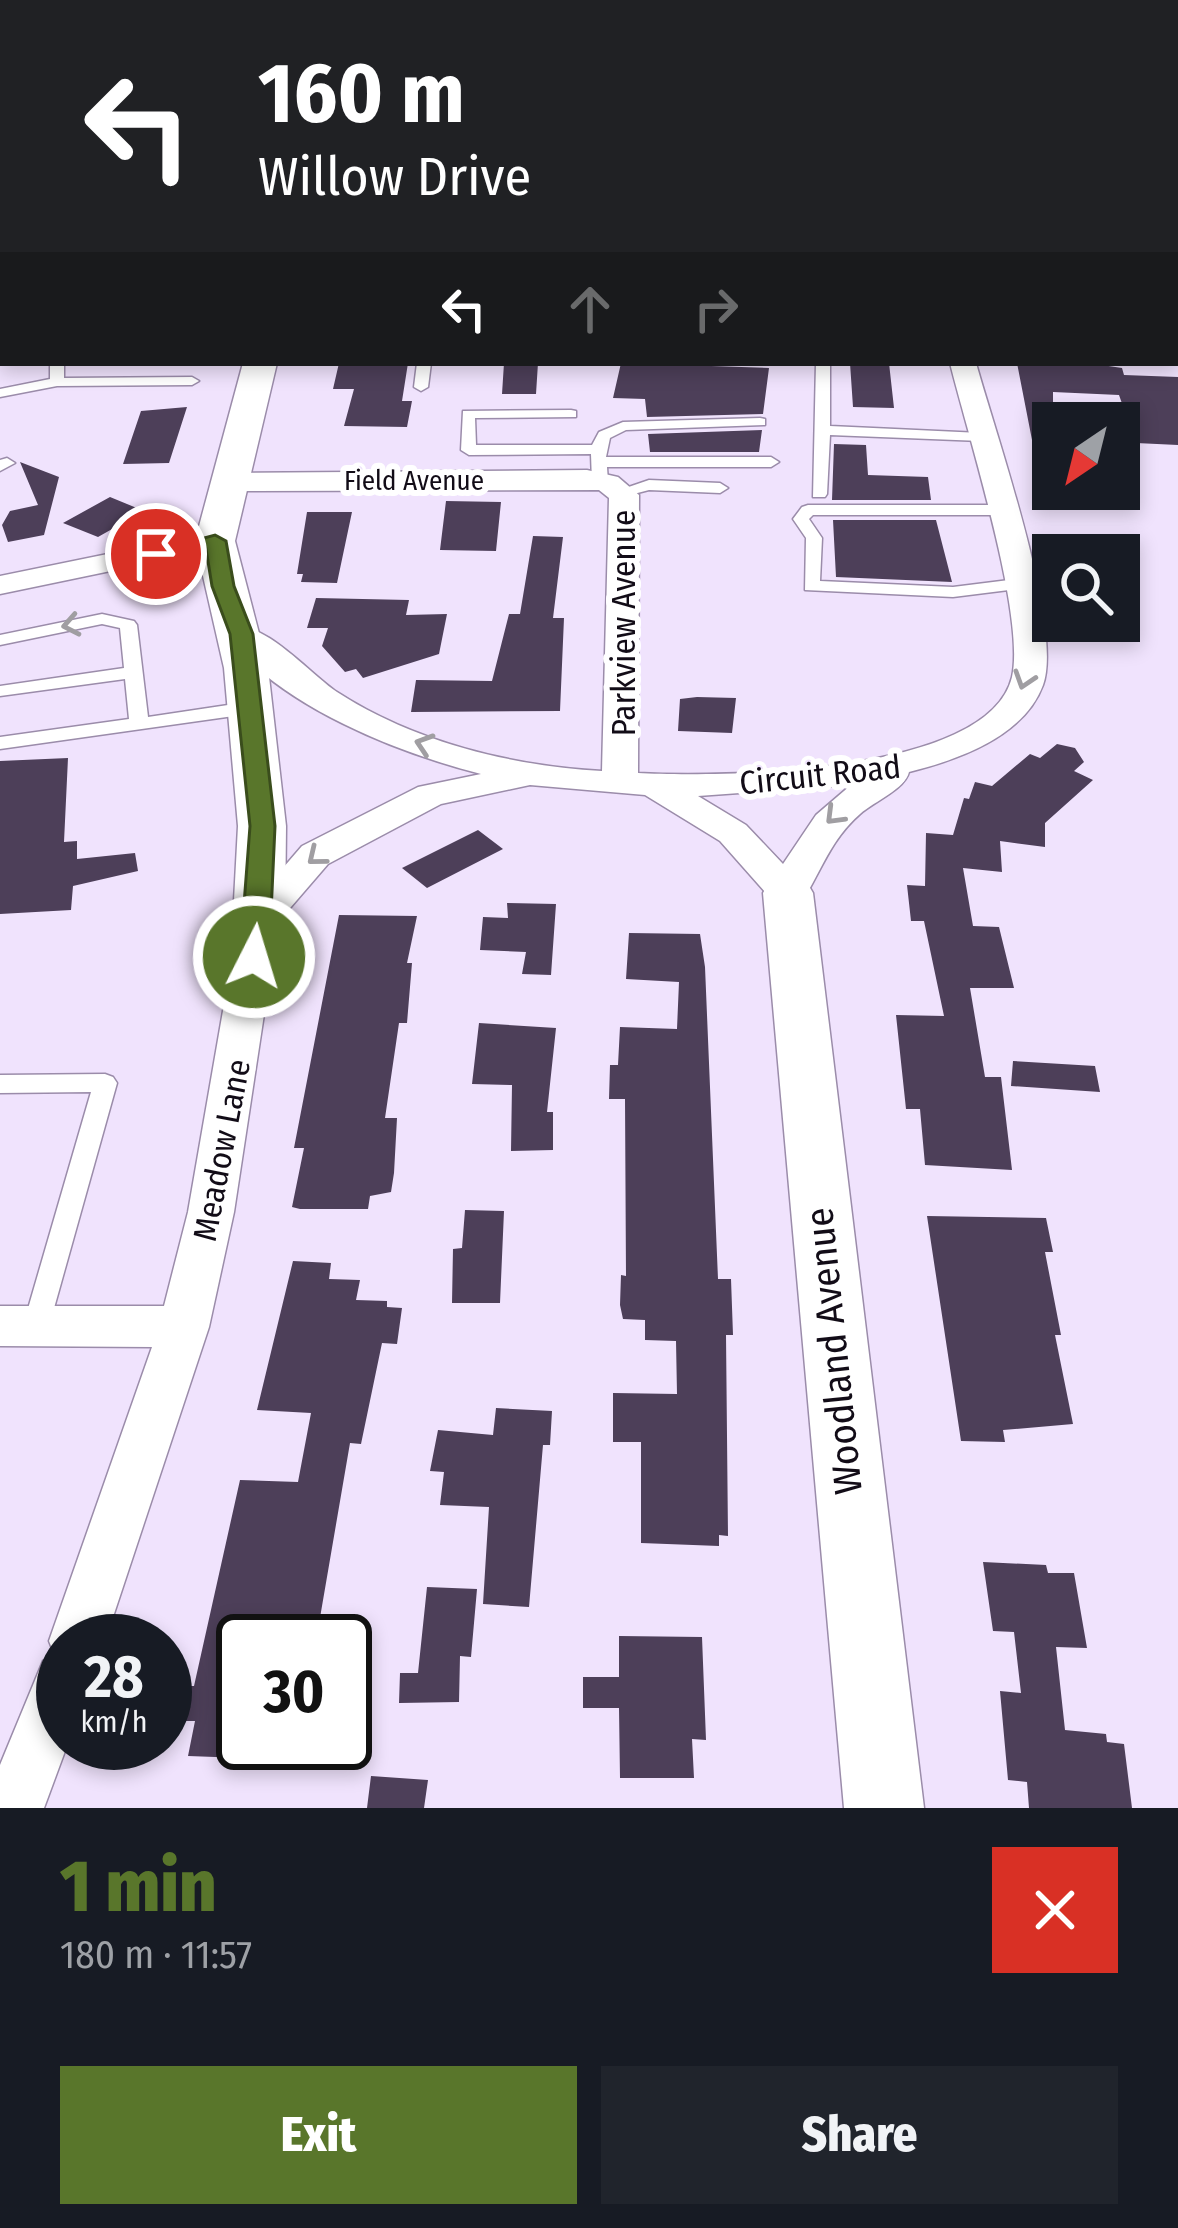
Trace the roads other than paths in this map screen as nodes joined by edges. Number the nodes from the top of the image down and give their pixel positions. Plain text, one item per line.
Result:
1 (57, 366) edge
2 (259, 366) edge
3 (424, 366) edge
4 (824, 366) edge
5 (964, 366) edge
6 (57, 382) junction
7 (192, 382) dead end
8 (421, 387) dead end
9 (0, 393) edge
10 (571, 414) dead end
11 (760, 422) dead end
12 (823, 430) junction
13 (981, 437) junction
14 (771, 462) dead end
15 (605, 471) junction
16 (228, 482) junction
17 (720, 488) dead end
18 (819, 494) dead end
19 (998, 510) junction
20 (215, 541) junction
21 (1018, 584) junction
22 (0, 585) edge
23 (241, 634) junction
24 (0, 640) edge
25 (133, 672) junction
26 (0, 691) edge
27 (248, 708) junction
28 (139, 722) junction
29 (0, 743) edge
30 (908, 767) junction
31 (540, 776) junction
32 (635, 781) junction
33 (788, 893) junction
34 (259, 919) junction
35 (0, 1084) edge
36 (18, 1326) edge
37 (184, 1327) junction
38 (86, 1614) edge
39 (36, 1751) edge
40 (14, 1808) edge
41 (884, 1808) edge

1 - 6 lane
2 - 16 street, Meadow Lane
3 - 8 lane
4 - 12 lane
5 - 13 street, Circuit Road
6 - 7 lane
6 - 9 lane
10 - 15 lane
11 - 15 lane
12 - 13 lane
12 - 18 lane
13 - 19 street, Circuit Road
14 - 15 lane
15 - 16 street, Field Avenue
15 - 17 lane
15 - 32 street, Parkview Avenue
16 - 20 street, Meadow Lane
19 - 21 street, Circuit Road
19 - 21 lane
20 - 22 street
20 - 23 street, Meadow Lane
21 -> 30 street, Circuit Road
23 - 27 street, Meadow Lane
31 -> 23 street, Circuit Road
25 -> 24 lane
25 - 26 lane
25 - 28 lane
27 - 28 lane
27 - 34 street, Meadow Lane
28 - 29 lane
30 - 32 street, Circuit Road
30 -> 33 street
31 - 32 street, Circuit Road
31 -> 34 street, Circuit Road
32 - 33 street
33 - 41 street, Woodland Avenue
34 - 37 street, Meadow Lane
35 - 36 lane
36 - 37 street
37 - 38 street, Meadow Lane
39 - 40 street

